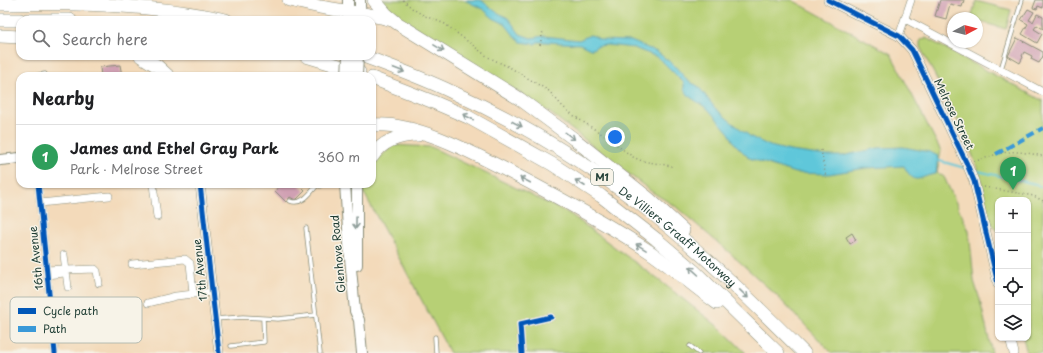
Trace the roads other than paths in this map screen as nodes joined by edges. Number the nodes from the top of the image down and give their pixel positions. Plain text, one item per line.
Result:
1 (289, 0) edge
2 (360, 0) edge
3 (374, 0) edge
4 (828, 0) edge
5 (911, 0) edge
6 (1022, 0) edge
7 (52, 1) edge
8 (0, 4) edge
9 (353, 13) edge
10 (208, 16) edge
11 (905, 19) junction
12 (0, 20) edge
13 (16, 20) edge
14 (397, 22) junction
15 (0, 36) edge
16 (899, 36) junction
17 (16, 37) edge
18 (147, 60) edge
19 (318, 60) edge
20 (348, 60) edge
21 (358, 60) edge
22 (373, 60) edge
23 (1001, 69) junction
24 (164, 72) edge
25 (347, 72) edge
26 (356, 72) edge
27 (357, 72) edge
28 (376, 80) edge
29 (1043, 92) edge
30 (376, 125) edge
31 (429, 134) junction
32 (376, 152) edge
33 (16, 158) edge
34 (0, 160) edge
35 (38, 188) edge
36 (153, 188) edge
37 (200, 188) edge
38 (316, 188) edge
39 (345, 188) edge
40 (357, 188) edge
41 (109, 196) dead end
42 (290, 201) dead end
43 (40, 203) junction
44 (157, 217) dead end
45 (306, 228) dead end
46 (687, 242) junction
47 (64, 255) dead end
48 (132, 264) dead end
49 (66, 270) junction
50 (995, 272) edge
51 (47, 273) junction
52 (99, 283) dead end
53 (68, 286) dead end
54 (212, 292) junction
55 (193, 294) junction
56 (49, 297) edge
57 (148, 303) dead end
58 (316, 315) junction
59 (551, 317) dead end
60 (215, 319) junction
61 (263, 319) junction
62 (359, 320) junction
63 (435, 337) dead end
64 (1011, 341) edge
65 (54, 343) edge
66 (231, 346) dead end
67 (690, 346) dead end
68 (775, 350) edge
69 (55, 353) edge
70 (219, 353) edge
71 (320, 353) edge
72 (362, 353) edge
73 (436, 353) edge
74 (522, 353) edge
75 (699, 353) edge
76 (804, 353) edge
77 (1014, 353) edge

1 - 9 highway
2 - 9 main road
3 - 14 highway
4 - 16 street, Melrose Street
5 - 11 street
6 - 23 lane
7 - 8 highway
7 - 10 highway
9 - 14 highway
11 - 16 street
11 - 23 street
12 - 13 highway
14 -> 46 highway
15 - 17 highway
16 - 50 street, Melrose Street
18 - 24 highway
19 - 26 highway
20 - 25 main road, bridge
21 - 27 main road, bridge
22 -> 46 highway, De Villiers Graaff Motorway / M1
23 - 29 street
68 -> 28 highway, M1
30 - 31 highway
31 - 32 highway
68 -> 31 highway
33 - 34 main road
35 - 43 street, 16th Avenue
36 - 44 street
37 - 54 street, 17th Avenue
38 - 42 lane
39 - 62 main road, Glenhove Road
40 -> 62 main road, Glenhove Road
41 - 43 street
43 - 51 street, 16th Avenue
45 - 58 lane
46 -> 76 highway, De Villiers Graaff Motorway / M1
47 - 49 street
48 - 55 street
49 - 51 street
49 - 52 street
49 - 53 street
51 - 56 street, 16th Avenue
54 - 55 street
54 - 60 street, 17th Avenue
55 - 57 street
58 - 61 lane
58 - 71 lane
59 - 74 street
60 - 61 lane
60 - 70 street, 17th Avenue
61 - 66 lane
62 - 72 main road, Glenhove Road
63 - 73 lane
64 - 77 street
65 - 69 street, 16th Avenue
67 - 75 lane

